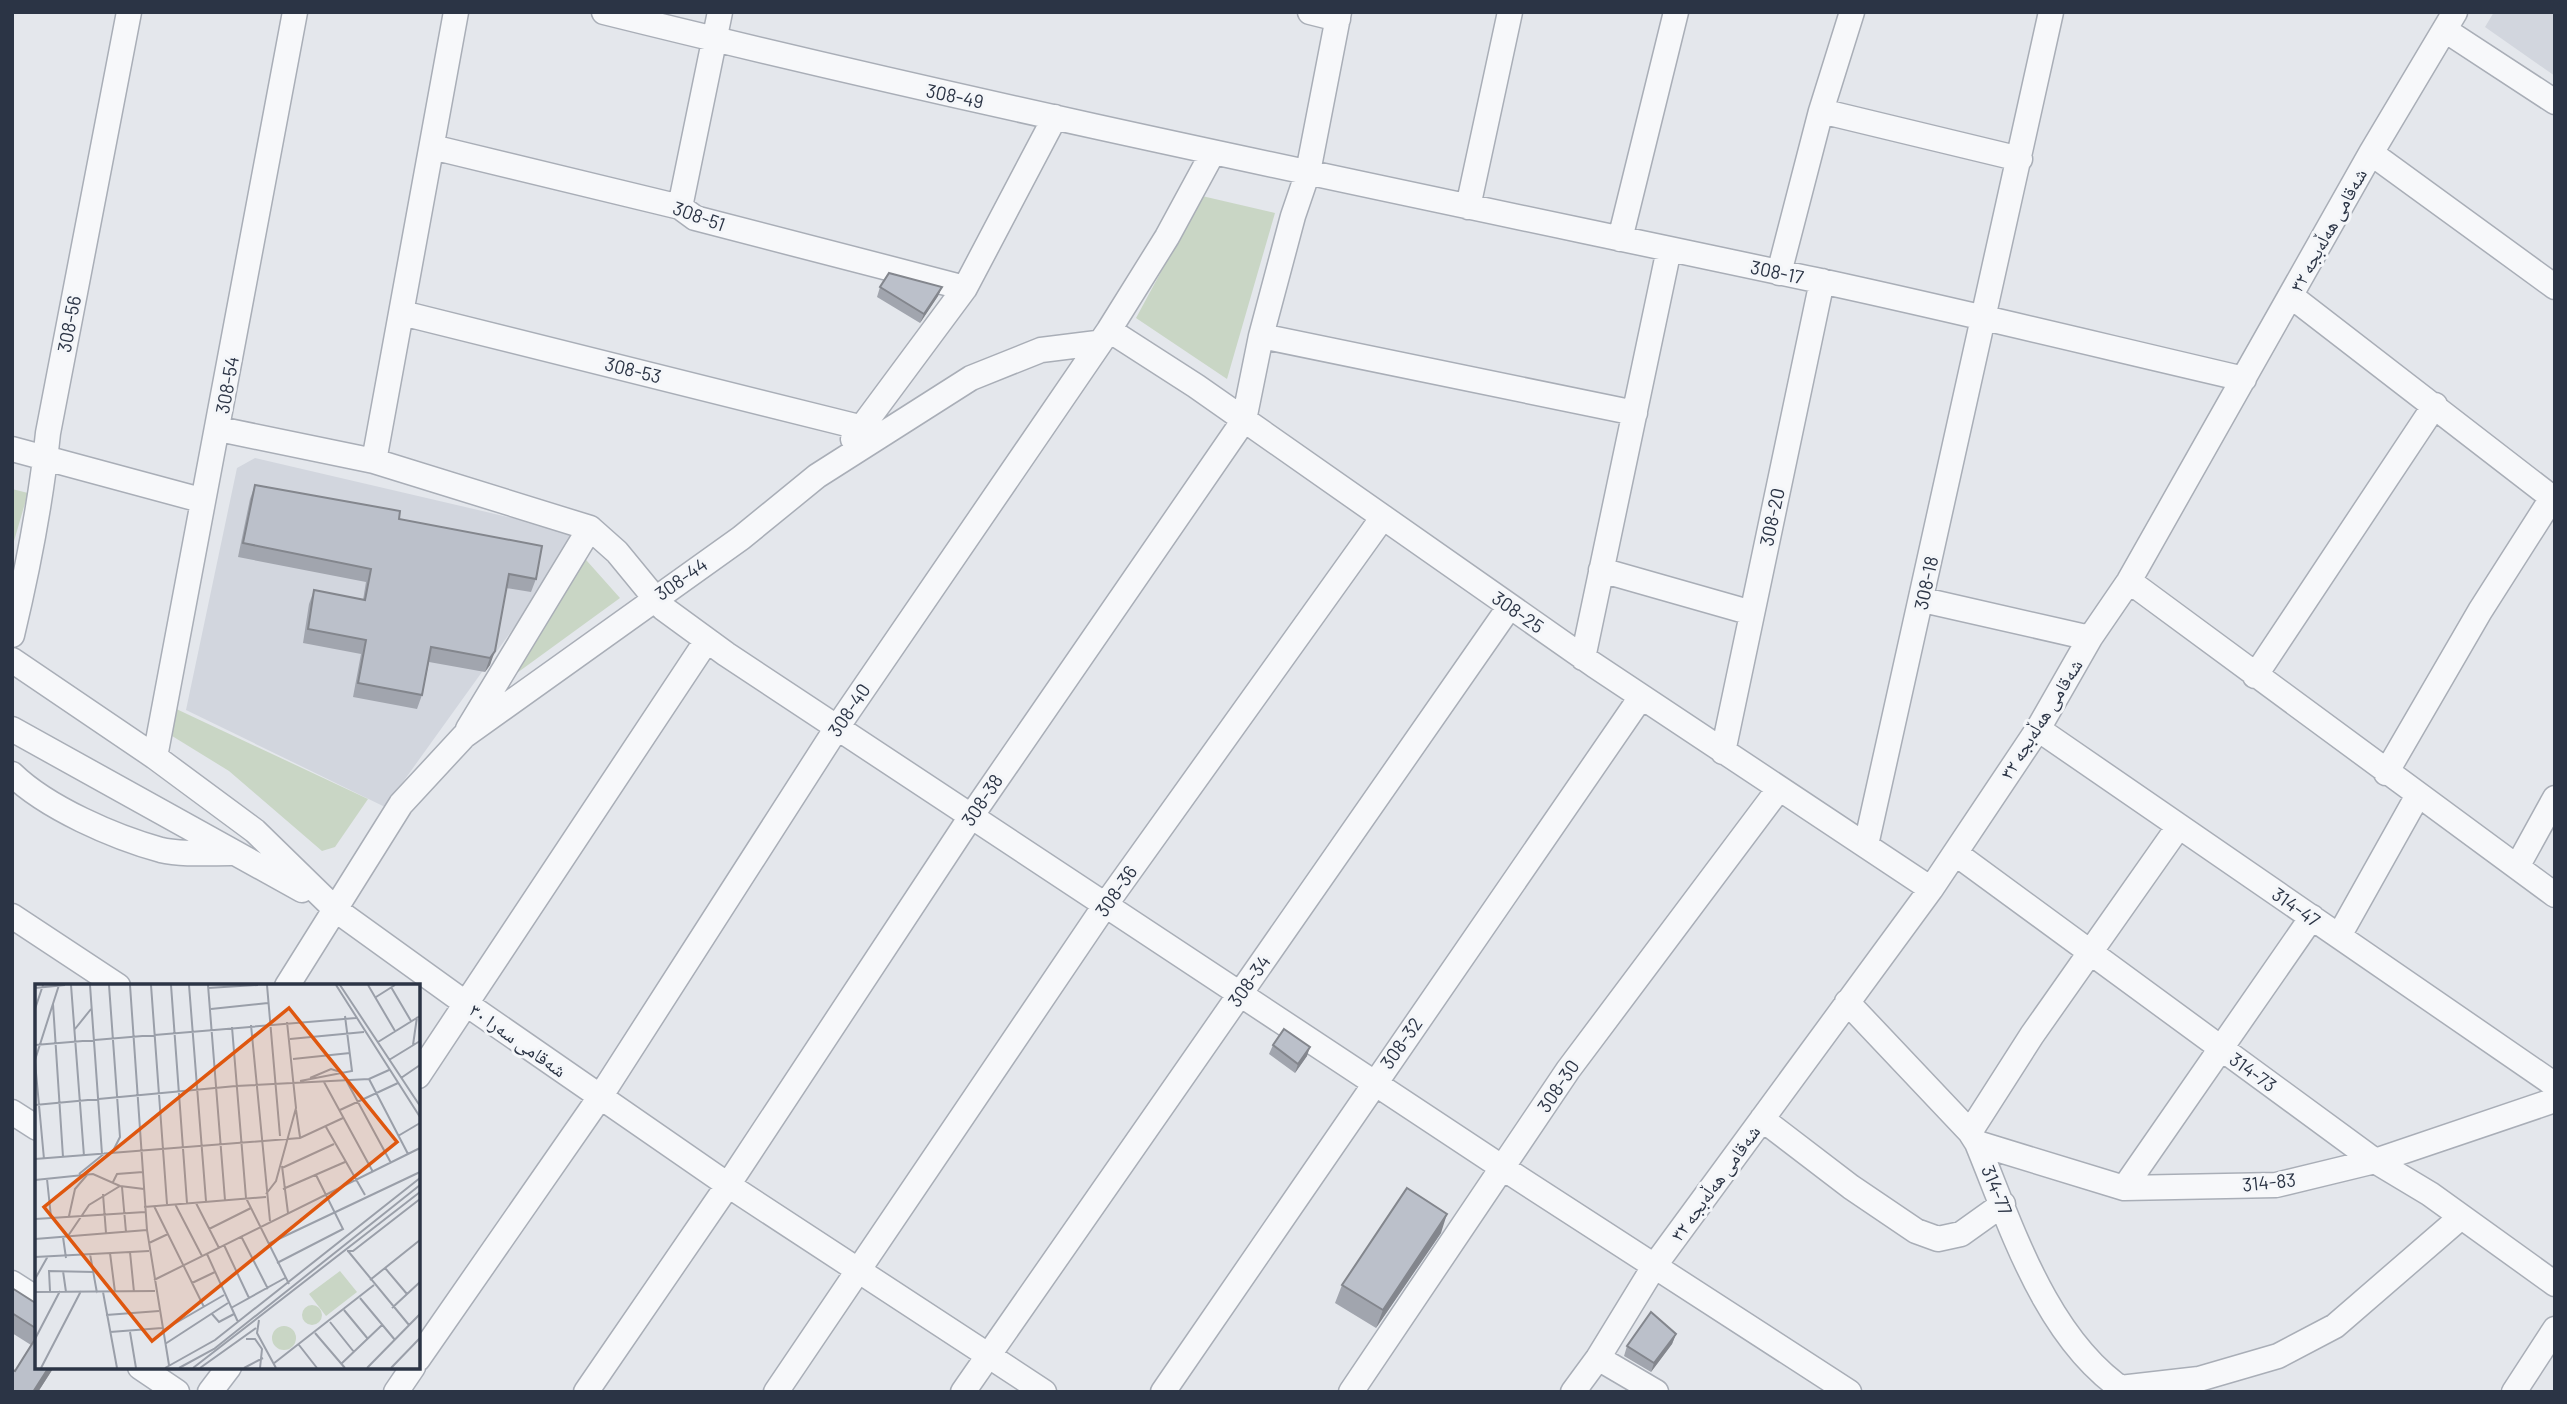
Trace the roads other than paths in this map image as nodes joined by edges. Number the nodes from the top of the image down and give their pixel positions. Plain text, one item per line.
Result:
1 (129, 12) edge
2 (295, 12) edge
3 (456, 12) edge
4 (604, 12) edge
5 (720, 12) edge
6 (1310, 12) edge
7 (1510, 12) edge
8 (1676, 12) edge
9 (1852, 12) edge
10 (2051, 12) edge
11 (1338, 16) edge
12 (2450, 21) edge
13 (715, 40) junction
14 (2555, 102) edge
15 (1821, 111) junction
16 (1055, 117) junction
17 (432, 147) junction
18 (2371, 153) junction
19 (1212, 154) junction
20 (2020, 159) junction
21 (1308, 172) junction
22 (680, 207) junction
23 (1468, 207) junction
24 (1620, 239) junction
25 (1669, 249) junction
26 (1779, 272) junction
27 (1822, 281) junction
28 (2555, 287) edge
29 (965, 288) junction
30 (2291, 296) junction
31 (402, 313) junction
32 (1984, 319) junction
33 (1261, 336) junction
34 (1103, 337) junction
35 (2244, 379) junction
36 (2435, 405) junction
37 (1634, 413) junction
38 (1244, 420) junction
39 (863, 428) junction
40 (219, 429) junction
41 (12, 449) edge
42 (45, 456) junction
43 (374, 461) junction
44 (817, 476) junction
45 (2554, 499) edge
46 (201, 500) junction
47 (1383, 517) junction
48 (590, 528) junction
49 (1601, 570) junction
50 (2129, 581) junction
51 (654, 597) junction
52 (1923, 600) junction
53 (1510, 606) junction
54 (1752, 613) junction
55 (12, 635) edge
56 (2090, 638) junction
57 (707, 640) junction
58 (1583, 658) junction
59 (12, 660) edge
60 (2255, 676) junction
61 (1641, 697) junction
62 (838, 726) junction
63 (12, 729) edge
64 (2038, 729) junction
65 (464, 736) junction
66 (1723, 752) junction
67 (155, 757) junction
68 (2386, 773) junction
69 (12, 775) edge
70 (1778, 790) junction
71 (2418, 795) junction
72 (2555, 798) edge
73 (972, 815) junction
74 (2179, 826) junction
75 (1866, 845) junction
76 (239, 853) junction
77 (1955, 853) junction
78 (2517, 867) junction
79 (1931, 889) junction
80 (2555, 895) edge
81 (1106, 904) junction
82 (336, 910) junction
83 (12, 916) edge
84 (2312, 917) junction
85 (2339, 936) junction
86 (2089, 953) junction
87 (115, 984) edge
88 (288, 984) edge
89 (1241, 992) junction
90 (1847, 1002) junction
91 (464, 1003) junction
92 (2220, 1048) junction
93 (420, 1073) edge
94 (1374, 1082) junction
95 (2555, 1085) edge
96 (600, 1097) junction
97 (2555, 1100) edge
98 (12, 1112) edge
99 (1762, 1119) junction
100 (35, 1127) edge
101 (1974, 1137) junction
102 (2375, 1161) junction
103 (1503, 1168) junction
104 (728, 1185) junction
105 (2124, 1188) junction
106 (2003, 1204) junction
107 (2461, 1217) junction
108 (1654, 1265) junction
109 (859, 1270) junction
110 (12, 1283) edge
111 (2555, 1284) edge
112 (35, 1298) edge
113 (2555, 1329) edge
114 (989, 1355) junction
115 (420, 1356) edge
116 (1598, 1358) junction
117 (143, 1369) edge
118 (227, 1369) edge
119 (411, 1369) edge
120 (2123, 1390) edge
121 (177, 1392) edge
122 (210, 1392) edge
123 (396, 1392) edge
124 (586, 1392) edge
125 (776, 1392) edge
126 (963, 1392) edge
127 (1044, 1392) edge
128 (1163, 1392) edge
129 (1351, 1392) edge
130 (1573, 1392) edge
131 (1656, 1392) edge
132 (1849, 1392) edge
133 (2514, 1392) edge

1 - 42 street, 308-56
2 - 40 street, 308-54
3 - 17 street
4 - 13 street, 308-49
5 - 13 street
6 - 11 street
7 - 23 street
8 - 24 street
9 - 15 street
10 - 20 street, 308-18
11 - 21 street
12 - 14 street
12 - 18 street, شەقامی هەڵەبجە ٣٢
13 - 16 street, 308-49
13 - 22 street
15 - 20 street
15 - 26 street
16 - 19 street, 308-49
16 - 29 street
17 - 22 street, 308-51
17 - 31 street
18 - 28 street
18 - 30 street, شەقامی هەڵەبجە ٣٢
19 - 21 street, 308-49
19 - 34 street, 308-40
20 - 32 street, 308-18
21 - 23 street, 308-17
21 - 33 street
22 - 29 street, 308-51
23 - 24 street, 308-17
24 - 25 street, 308-17
25 - 26 street, 308-17
25 - 37 street
26 - 27 street, 308-17
27 - 32 street, 308-17
27 - 54 street, 308-20
29 - 39 street
30 - 35 street, شەقامی هەڵەبجە ٣٢
30 - 36 street
31 - 39 street, 308-53
31 - 43 street
32 - 35 street, 308-17
32 - 52 street, 308-18
33 - 37 street
33 - 38 street
34 - 38 street, 308-25
34 - 44 street, 308-44
34 - 62 street, 308-40
35 - 50 street, شەقامی هەڵەبجە ٣٢
36 - 45 street
36 - 60 street
37 - 49 street
38 - 47 street, 308-25
38 - 73 street, 308-38
39 - 44 street
40 - 43 street
40 - 46 street, 308-54
41 - 42 street
42 - 46 street
42 - 55 street, 308-56
43 - 48 street
44 - 51 street, 308-44
45 - 68 street
46 - 67 street, 308-54
47 - 53 street, 308-25
47 - 81 street, 308-36
48 - 51 street
48 - 65 street
49 - 54 street
49 - 58 street
50 - 56 street, شەقامی هەڵەبجە ٣٢
50 - 60 street
51 - 57 street
51 - 65 street, 308-44
52 - 56 street
52 - 75 street, 308-18
53 - 58 street, 308-25
53 - 89 street, 308-34
54 - 66 street, 308-20
56 - 64 street, شەقامی هەڵەبجە ٣٢
57 - 62 street
57 - 91 street
58 - 61 street, 308-25
59 - 67 street, شەقامی سەرا ٣٠
60 - 68 street
61 - 66 street, 308-25
61 - 94 street, 308-32
62 - 73 street
62 - 96 street, 308-40
63 - 76 street
64 - 74 street, 314-47
64 - 77 street, شەقامی هەڵەبجە ٣٢
65 - 82 street, 308-44
66 - 70 street, 308-25
67 - 82 street, شەقامی سەرا ٣٠
68 - 71 street
69 - 76 street
70 - 75 street, 308-25
70 - 103 street, 308-30
71 - 78 street
71 - 85 street
72 - 78 street
73 - 81 street
73 - 104 street, 308-38
74 - 84 street, 314-47
74 - 86 street
75 - 79 street, 308-25
76 - 82 street
77 - 79 street, شەقامی هەڵەبجە ٣٢
77 - 86 street, 314-73
78 - 80 street
79 - 90 street, شەقامی هەڵەبجە ٣٢
81 - 89 street
81 - 109 street, 308-36
82 - 88 street, 308-44
82 - 91 street, شەقامی سەرا ٣٠
83 - 87 street
84 - 85 street, 314-47
84 - 92 street
85 - 95 street, 314-47
86 - 92 street, 314-73
86 - 101 street
89 - 94 street
89 - 114 street, 308-34
90 - 99 street, شەقامی هەڵەبجە ٣٢
90 - 101 street, 314-77
91 - 93 street
91 - 96 street, شەقامی سەرا ٣٠
92 - 102 street, 314-73
92 - 105 street
94 - 103 street
94 - 128 street, 308-32
96 - 104 street, شەقامی سەرا ٣٠
96 - 115 street, 308-40
97 - 102 street, 314-83
98 - 100 street
99 - 106 street
99 - 108 street, شەقامی هەڵەبجە ٣٢
101 - 105 street, 314-83
101 - 106 street, 314-77
102 - 105 street, 314-83
102 - 107 street, 314-73
103 - 108 street
103 - 129 street, 308-30
104 - 109 street, شەقامی سەرا ٣٠
104 - 124 street, 308-38
106 - 120 street, 314-77
107 - 111 street, 314-73
107 - 120 street
108 - 116 street, شەقامی هەڵەبجە ٣٢
108 - 132 street
109 - 114 street, شەقامی سەرا ٣٠
109 - 125 street, 308-36
110 - 112 street
113 - 133 street
114 - 126 street, 308-34
114 - 127 street, شەقامی سەرا ٣٠
116 - 130 street, شەقامی هەڵەبجە ٣٢
116 - 131 street
117 - 121 street
118 - 122 street
119 - 123 street

